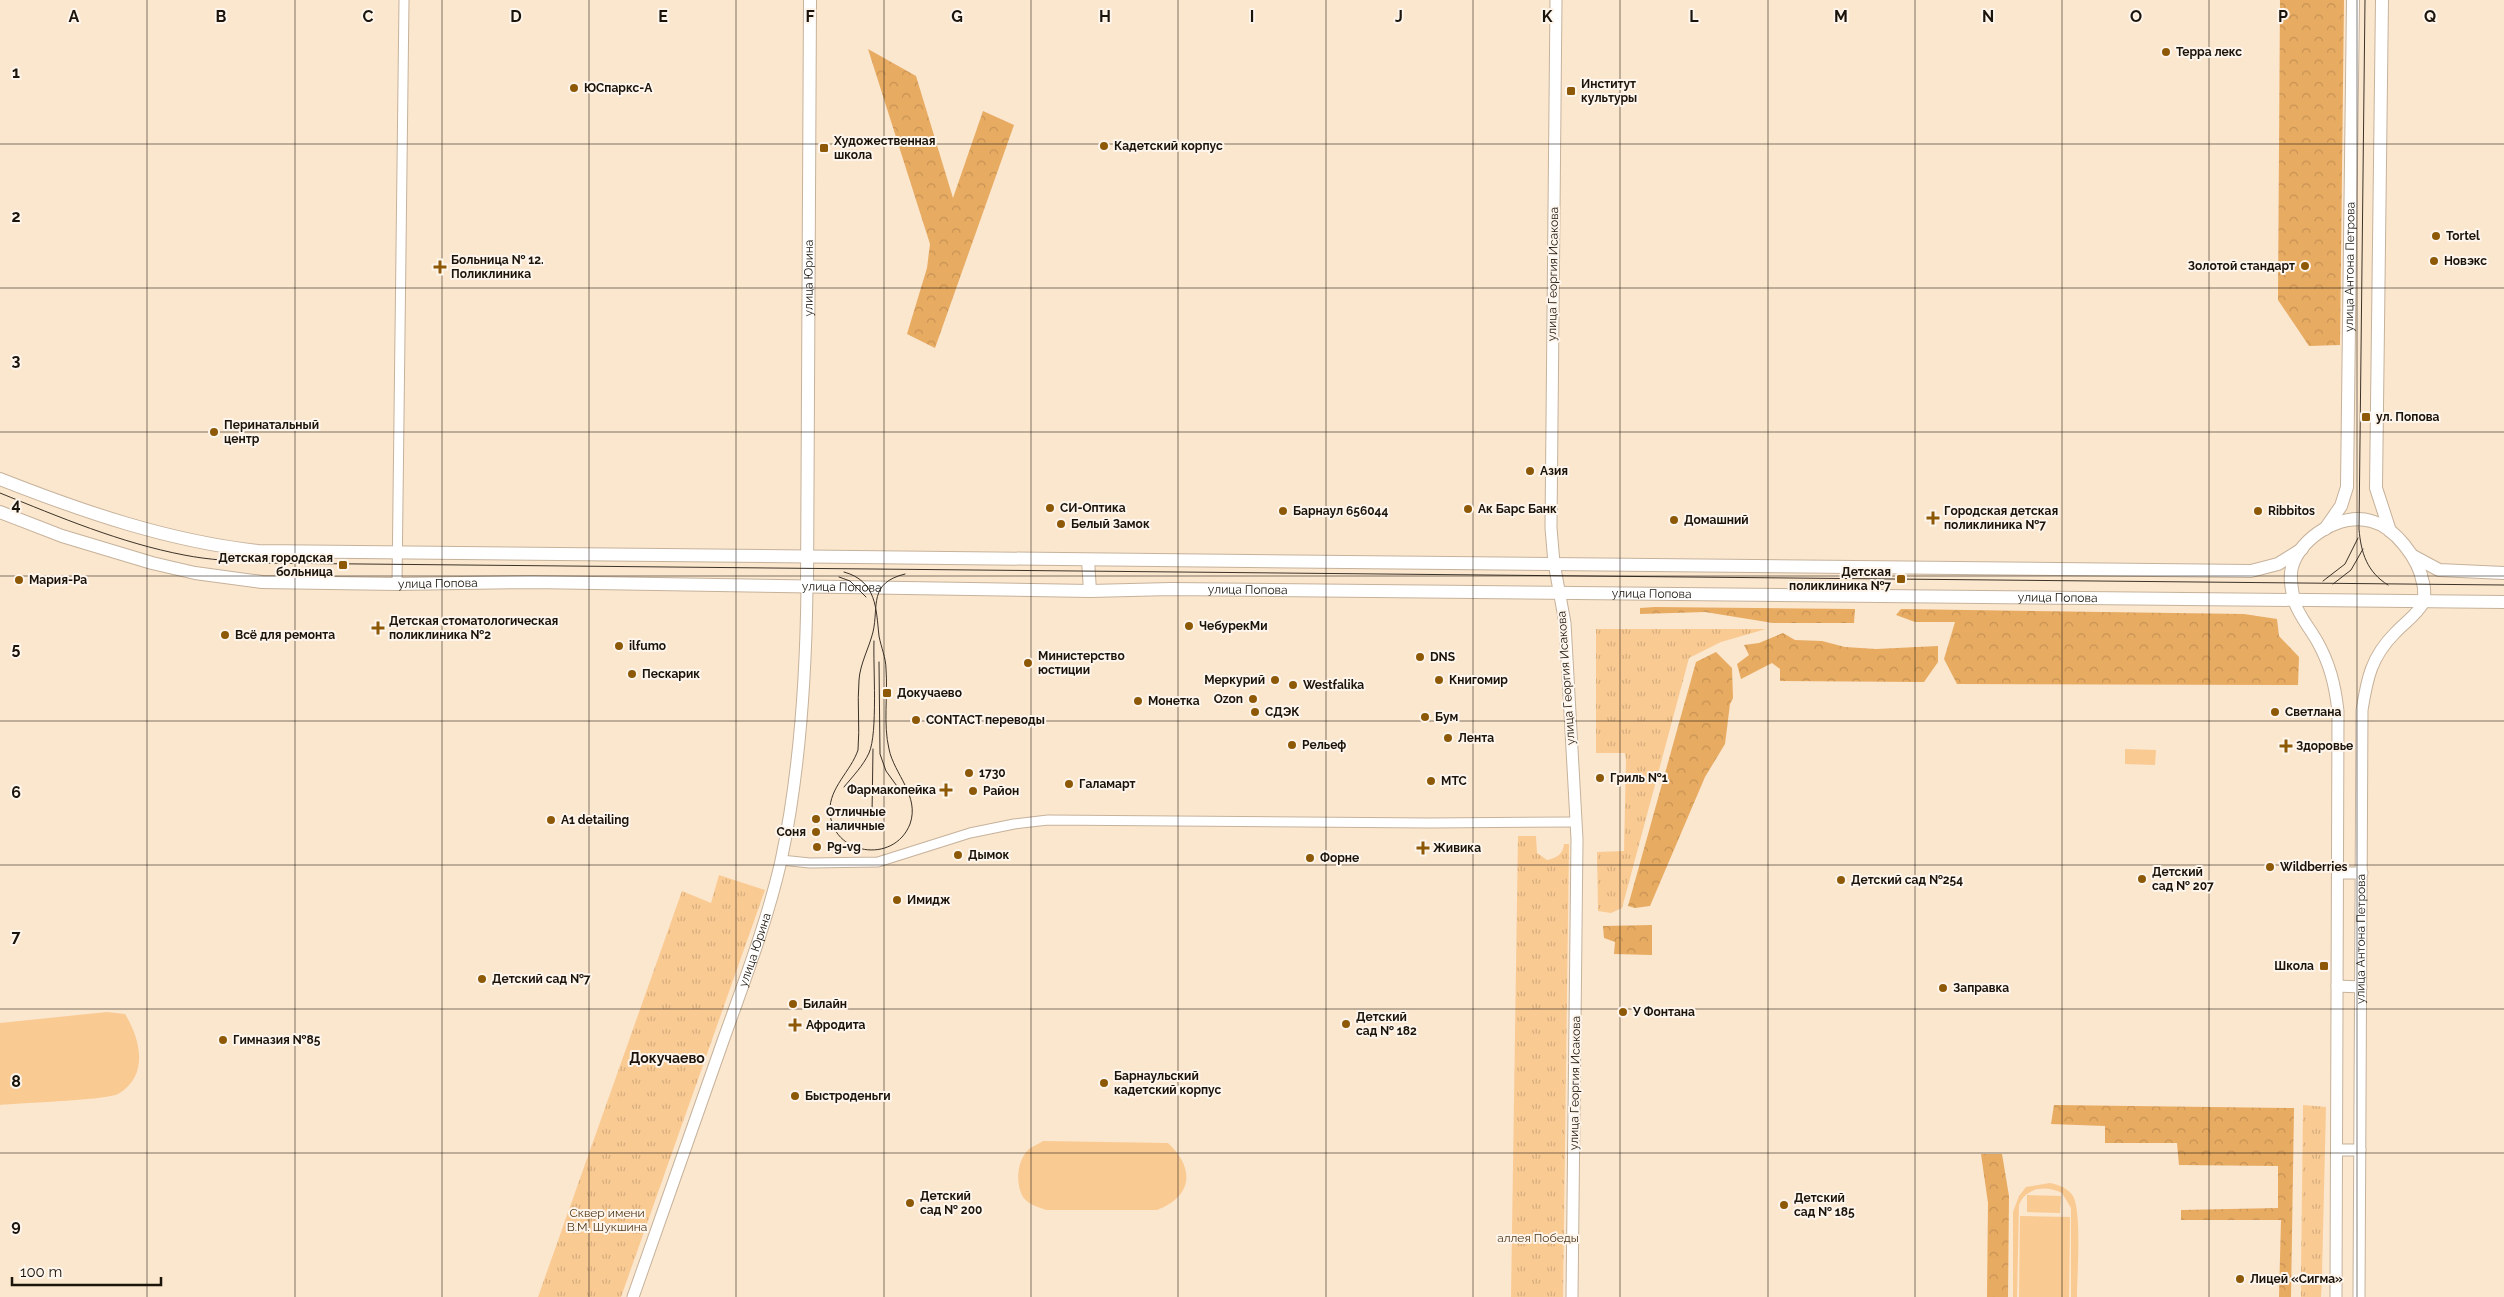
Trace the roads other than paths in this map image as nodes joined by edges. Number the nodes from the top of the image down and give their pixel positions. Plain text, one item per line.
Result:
1 (404, 0) edge
2 (810, 0) edge
3 (1556, 0) edge
4 (2353, 0) edge
5 (2382, 0) edge
6 (0, 479) edge
7 (0, 512) edge
8 (2325, 529) junction
9 (2390, 531) junction
10 (2302, 549) junction
11 (398, 552) junction
12 (2410, 555) junction
13 (807, 557) junction
14 (1088, 560) junction
15 (1554, 563) junction
16 (2504, 573) edge
17 (398, 584) junction
18 (807, 587) junction
19 (1090, 591) junction
20 (1559, 593) junction
21 (2294, 601) junction
22 (2424, 602) junction
23 (2504, 602) edge
24 (1576, 822) junction
25 (781, 860) junction
26 (2338, 873) junction
27 (2362, 873) junction
28 (2337, 986) junction
29 (2360, 987) junction
30 (2337, 1150) junction
31 (2360, 1150) junction
32 (633, 1297) edge
33 (1572, 1297) edge
34 (2336, 1297) edge
35 (2359, 1297) edge

1 - 11 street
2 - 13 main road, улица Юрина
3 - 15 street, улица Георгия Исакова
4 - 8 main road, улица Антона Петрова
5 - 9 main road
6 - 11 main road
7 - 17 main road, улица Попова
8 - 9 main road
8 - 10 main road
9 - 12 main road
10 - 15 main road
10 - 21 main road
11 - 13 main road
11 - 17 street
12 - 16 main road
12 - 22 main road
13 - 14 main road
13 - 18 main road, улица Юрина
14 - 15 main road
14 - 19 main road
15 - 20 street, улица Георгия Исакова
17 - 18 main road, улица Попова
18 - 19 main road, улица Попова
18 - 25 street, улица Юрина
19 - 20 main road, улица Попова
20 - 21 main road, улица Попова
20 - 24 street, улица Георгия Исакова
21 - 22 main road, улица Попова
21 - 26 street, улица Антона Петрова
22 - 23 main road, улица Попова
22 - 27 street, улица Антона Петрова
24 - 25 street
24 - 33 street, улица Георгия Исакова
25 - 32 street, улица Юрина
26 - 27 street
26 - 28 street, улица Антона Петрова
27 - 29 street, улица Антона Петрова
28 - 29 street
28 - 30 street, улица Антона Петрова
29 - 31 street, улица Антона Петрова
30 - 31 street
30 - 34 street, улица Антона Петрова
31 - 35 street, улица Антона Петрова

